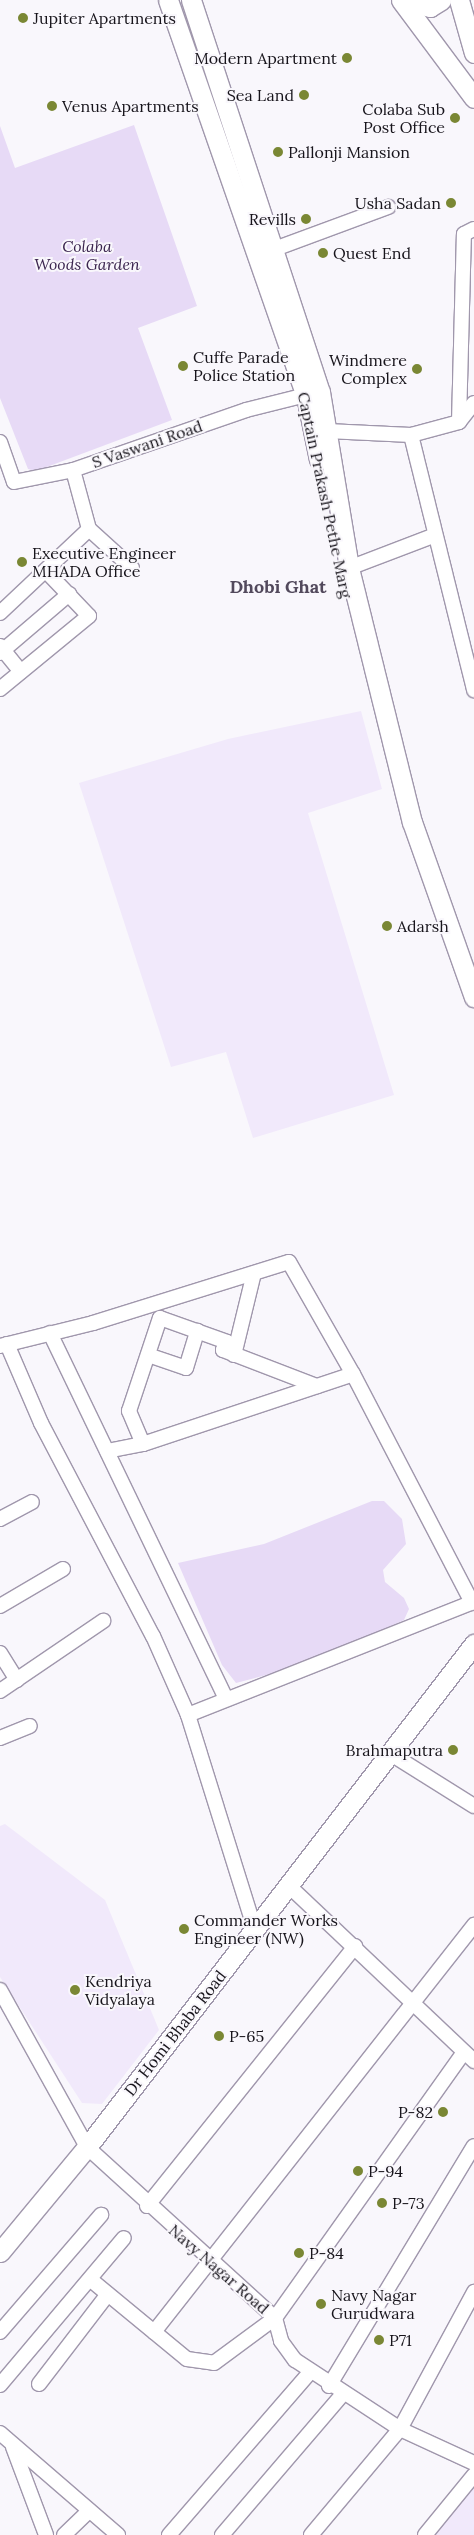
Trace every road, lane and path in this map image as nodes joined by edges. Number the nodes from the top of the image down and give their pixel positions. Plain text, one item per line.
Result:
1 (190, 0) edge
2 (401, 0) edge
3 (441, 0) edge
4 (459, 0) edge
5 (173, 3) edge
6 (474, 54) edge
7 (474, 98) edge
8 (388, 207) dead end
9 (474, 229) edge
10 (272, 250) junction
11 (313, 394) junction
12 (474, 403) edge
13 (459, 422) junction
14 (328, 431) junction
15 (410, 435) junction
16 (0, 442) edge
17 (73, 470) junction
18 (89, 529) junction
19 (433, 536) junction
20 (132, 568) dead end
21 (349, 568) junction
22 (47, 572) junction
23 (69, 594) junction
24 (0, 613) edge
25 (1, 650) edge
26 (21, 672) junction
27 (0, 689) edge
28 (474, 690) edge
29 (412, 822) junction
30 (474, 997) edge
31 (254, 1273) junction
32 (197, 1331) junction
33 (50, 1333) junction
34 (3, 1345) edge
35 (148, 1355) junction
36 (234, 1355) junction
37 (353, 1374) junction
38 (317, 1386) junction
39 (143, 1444) junction
40 (107, 1452) junction
41 (32, 1502) dead end
42 (0, 1519) edge
43 (63, 1569) dead end
44 (473, 1603) edge
45 (0, 1606) edge
46 (103, 1621) dead end
47 (474, 1644) edge
48 (0, 1654) edge
49 (17, 1680) junction
50 (0, 1691) edge
51 (226, 1699) junction
52 (188, 1715) junction
53 (30, 1726) dead end
54 (0, 1738) edge
55 (391, 1754) junction
56 (474, 1806) edge
57 (289, 1886) junction
58 (474, 1925) edge
59 (255, 1930) junction
60 (355, 1946) junction
61 (0, 1992) edge
62 (412, 2004) junction
63 (469, 2057) edge
64 (474, 2146) edge
65 (87, 2148) junction
66 (147, 2206) junction
67 (101, 2215) dead end
68 (124, 2238) dead end
69 (0, 2251) edge
70 (211, 2261) junction
71 (90, 2280) junction
72 (474, 2292) edge
73 (108, 2294) junction
74 (275, 2318) junction
75 (0, 2332) edge
76 (154, 2332) junction
77 (310, 2372) junction
78 (39, 2384) dead end
79 (0, 2385) edge
80 (329, 2386) junction
81 (342, 2395) junction
82 (400, 2428) junction
83 (0, 2433) edge
84 (12, 2446) junction
85 (474, 2463) edge
86 (474, 2475) edge
87 (89, 2511) junction
88 (46, 2535) edge
89 (64, 2535) edge
90 (118, 2535) edge
91 (170, 2535) edge
92 (222, 2535) edge
93 (311, 2535) edge
94 (425, 2535) edge

1 - 10 main road, Captain Prakash Pethe Marg
2 - 3 main road
2 - 7 main road
4 - 6 main road
5 - 11 main road, Captain Prakash Pethe Marg
8 - 10 street
9 - 13 street
10 - 11 main road, Captain Prakash Pethe Marg
11 - 14 main road, Captain Prakash Pethe Marg
11 - 17 street, S Vaswani Road
11 - 29 main road, Captain Prakash Pethe Marg
12 - 13 street
13 - 15 street
14 - 15 street
14 - 21 main road, Captain Prakash Pethe Marg
15 - 19 street
16 - 17 street, S Vaswani Road
17 - 18 street
18 - 20 street
18 - 22 street
19 - 21 street
19 - 28 street
21 - 29 main road, Captain Prakash Pethe Marg
22 - 23 street
22 - 24 street
23 - 25 street
23 - 26 street
25 - 26 street
26 - 27 street
29 - 30 main road, Captain Prakash Pethe Marg
31 - 33 street
31 - 36 street
31 - 37 street
32 - 35 street
32 - 35 street
32 - 36 street
33 - 34 street
33 - 40 street
34 - 52 street
35 - 39 street
36 - 38 street
37 - 38 street
37 - 44 street
38 - 39 street
39 - 40 street
40 - 51 street
41 - 42 street
43 - 45 street
44 - 51 street
46 - 49 street
47 - 55 main road, Dr Homi Bhaba Road
48 - 49 street
49 - 50 street
51 - 52 street
52 - 59 street
53 - 54 street
55 - 56 street
55 - 57 main road, Dr Homi Bhaba Road
57 - 59 main road, Dr Homi Bhaba Road
57 - 60 street
58 - 62 street
59 - 65 main road, Dr Homi Bhaba Road
60 - 62 street
60 - 66 street
61 - 65 street, Navy Nagar Road
62 - 63 street
62 - 70 street
63 - 74 street
64 - 80 street
65 - 66 street, Navy Nagar Road
65 - 69 main road, Dr Homi Bhaba Road
66 - 70 street, Navy Nagar Road
67 - 75 street
68 - 71 street
70 - 74 street, Navy Nagar Road
70 - 76 street
71 - 73 street
71 - 79 street
72 - 82 street
73 - 76 street
73 - 78 street
74 - 76 street
74 - 77 street, Navy Nagar Road
77 - 80 street, Navy Nagar Road
77 - 91 street
80 - 81 street, Navy Nagar Road
81 - 82 street, Navy Nagar Road
81 - 92 street
82 - 85 street, Navy Nagar Road
82 - 93 street
83 - 84 street
84 - 87 street
84 - 88 street
86 - 94 street
87 - 89 street
87 - 90 street

